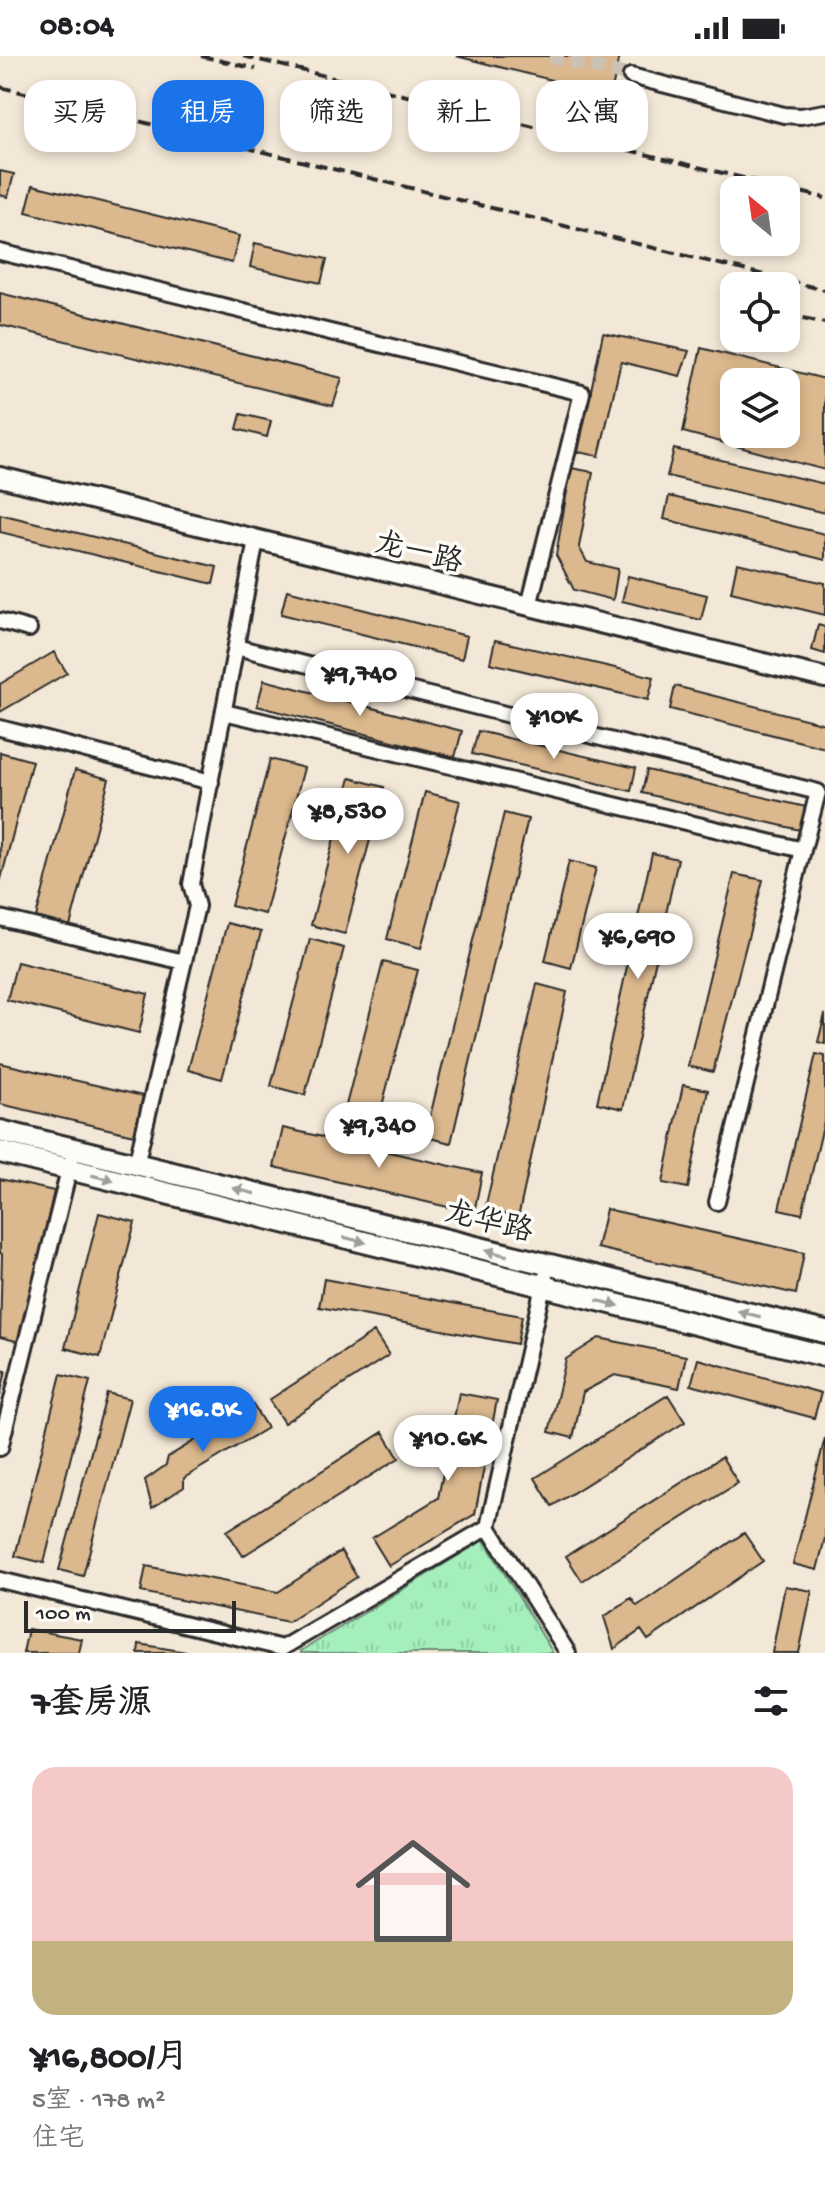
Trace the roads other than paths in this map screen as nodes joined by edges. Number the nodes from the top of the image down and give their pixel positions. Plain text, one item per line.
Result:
1 (631, 76) tunnel mouth
2 (825, 112) edge
3 (0, 252) edge
4 (0, 477) edge
5 (256, 540) junction
6 (529, 606) junction
7 (0, 621) edge
8 (29, 629) dead end
9 (236, 647) junction
10 (825, 678) edge
11 (224, 712) junction
12 (0, 728) edge
13 (211, 782) junction
14 (803, 850) junction
15 (0, 918) edge
16 (184, 962) junction
17 (0, 1131) edge
18 (0, 1152) edge
19 (72, 1160) junction
20 (136, 1165) junction
21 (717, 1202) dead end
22 (548, 1265) junction
23 (542, 1286) junction
24 (825, 1332) edge
25 (825, 1356) edge
26 (0, 1448) edge
27 (488, 1527) junction
28 (0, 1580) edge
29 (283, 1651) edge
30 (568, 1653) edge

1 - 2 street
3 - 6 street
4 - 5 street, 龙一路
5 - 6 street, 龙一路
5 - 9 street
6 - 10 street, 龙一路
7 - 8 street
9 - 11 street
9 - 14 street
11 - 13 street
11 - 14 street
12 - 13 street
13 - 16 street
14 - 21 street
15 - 16 street
16 - 20 street
17 - 19 main road, 龙华路
18 - 19 main road
19 - 20 main road, 龙华路
19 -> 23 main road
19 - 26 street
22 -> 20 main road, 龙华路
22 - 23 street
24 -> 22 main road, 龙华路
23 -> 25 main road
23 - 27 street
27 - 29 street
27 - 30 street
28 - 29 street

